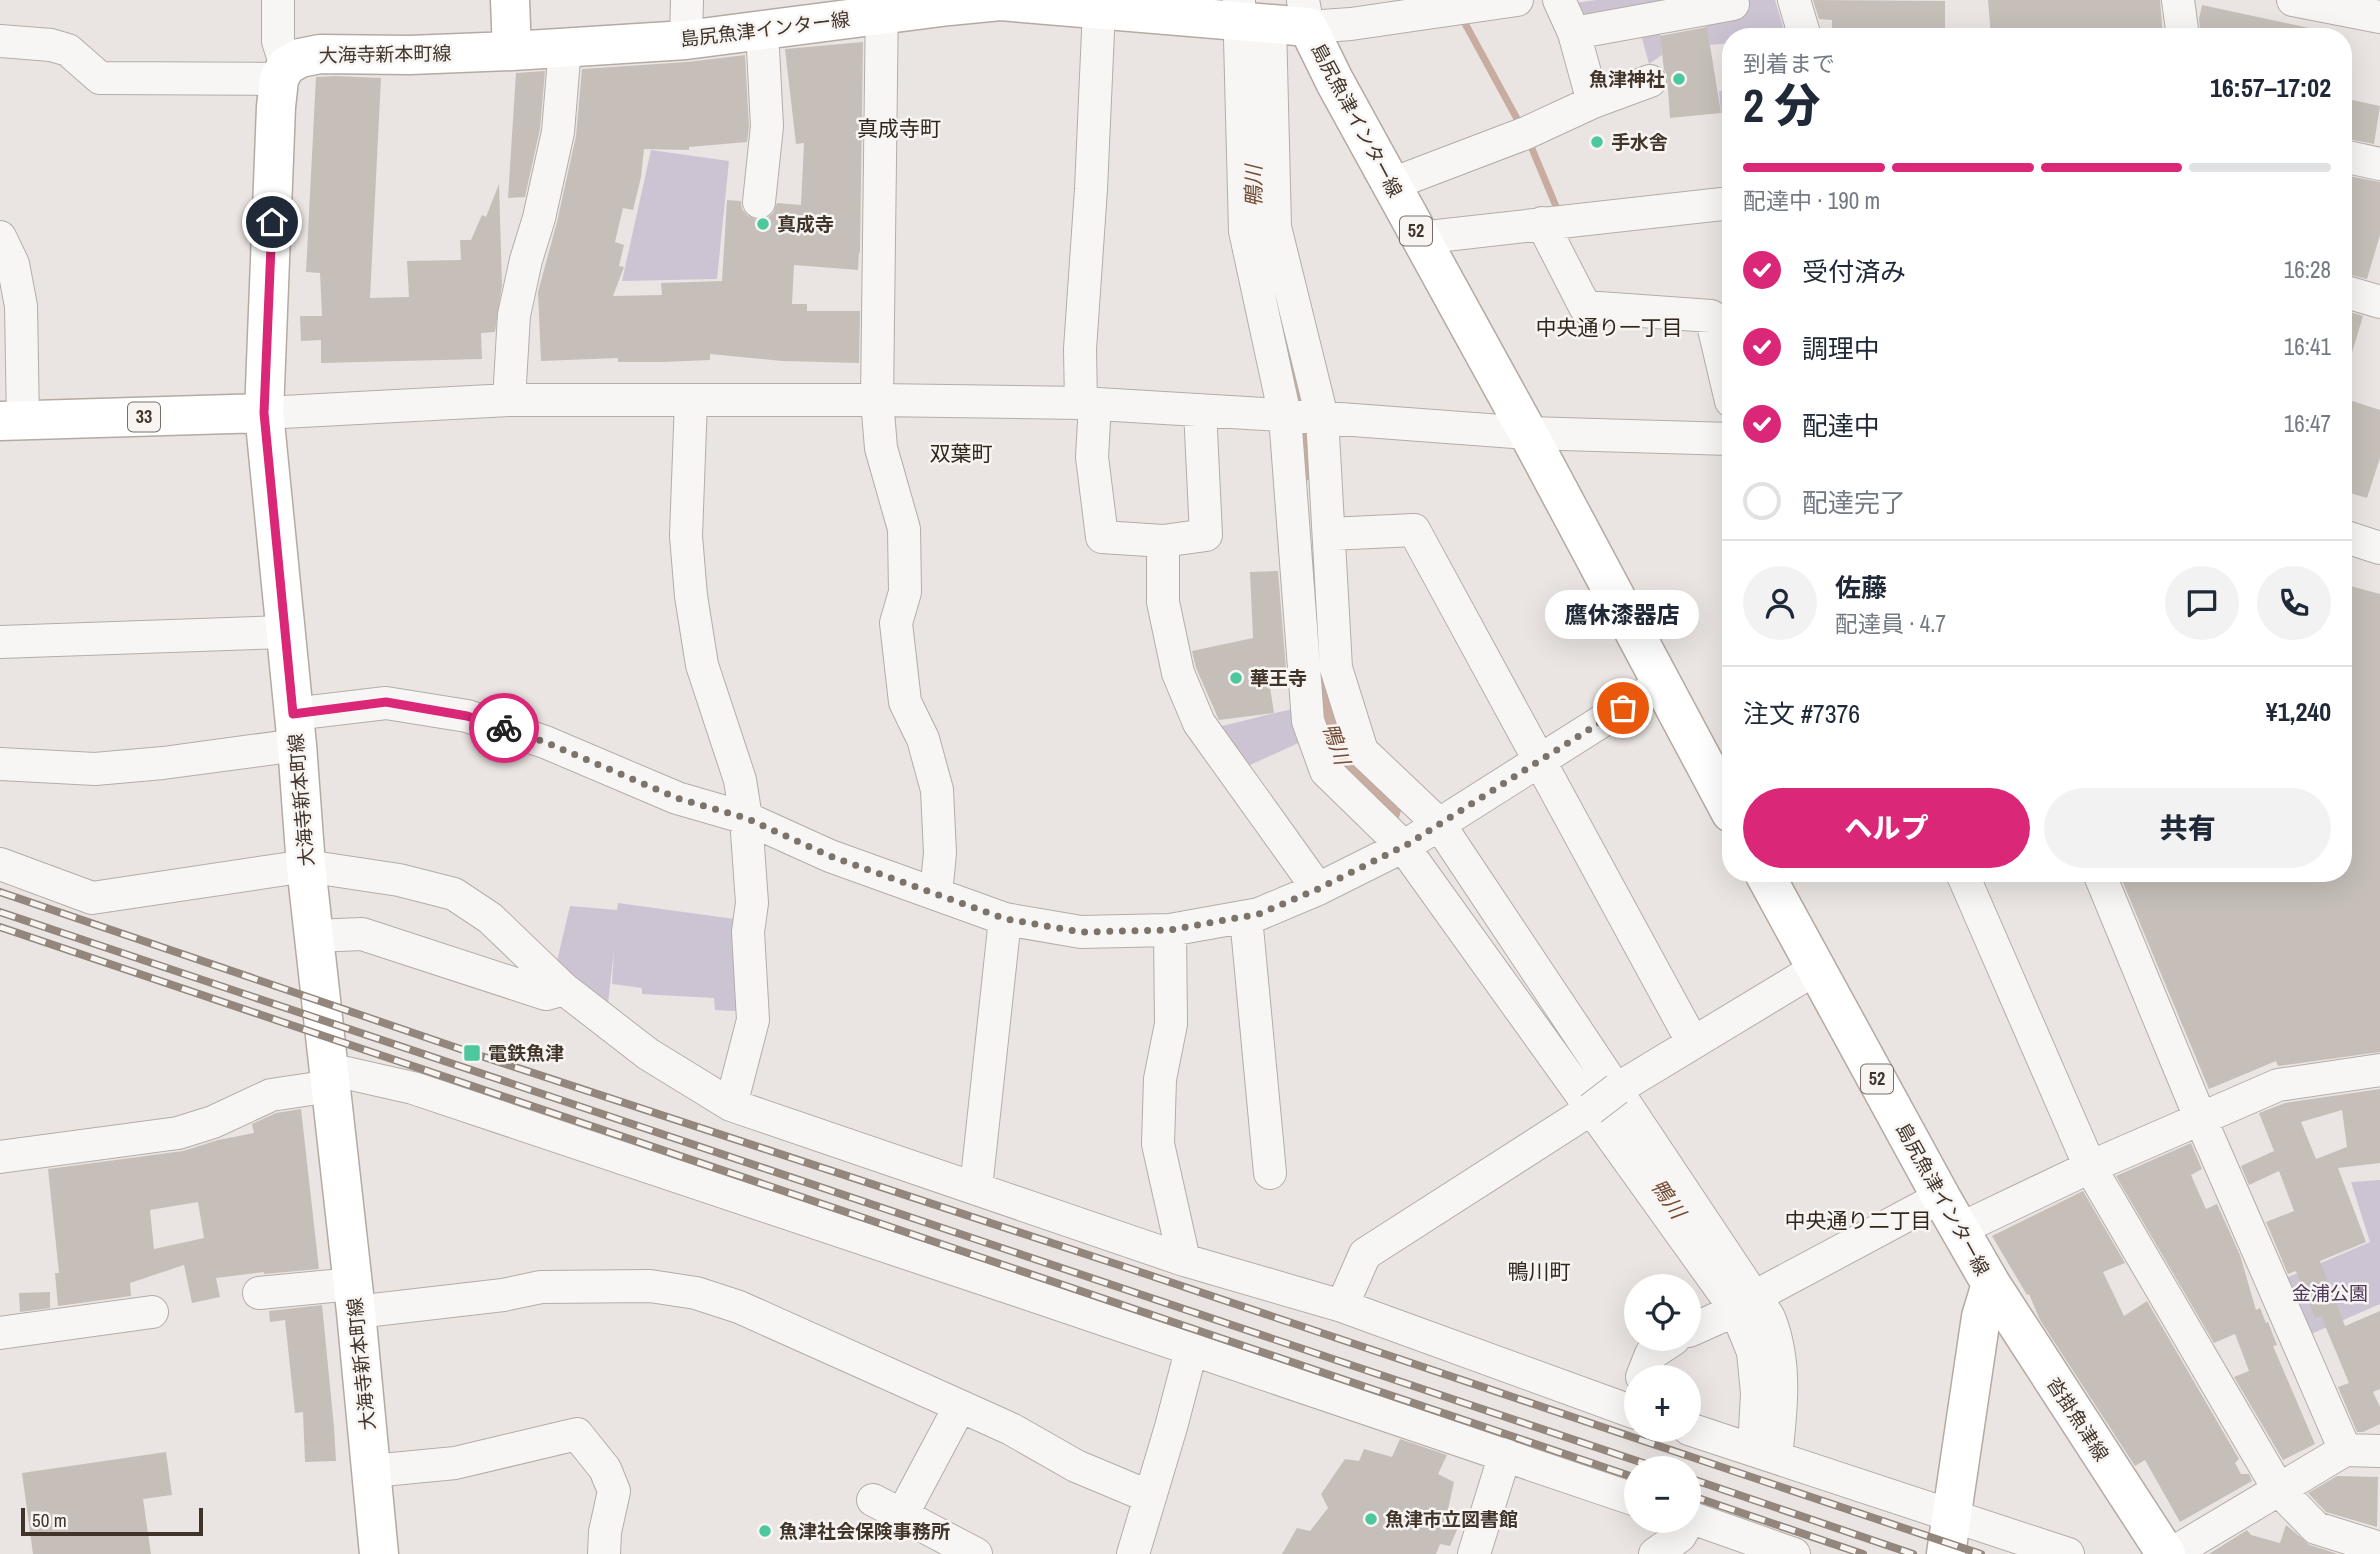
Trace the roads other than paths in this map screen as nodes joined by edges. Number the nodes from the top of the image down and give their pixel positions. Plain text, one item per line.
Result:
1 (278, 0) edge
2 (510, 0) edge
3 (687, 0) edge
4 (1517, 0) edge
5 (1559, 0) edge
6 (1794, 0) edge
7 (2178, 0) edge
8 (2293, 0) edge
9 (1733, 4) dead end
10 (883, 7) edge
11 (1177, 8) edge
12 (1098, 9) junction
13 (1306, 14) edge
14 (1249, 16) edge
15 (2380, 17) edge
16 (1802, 28) edge
17 (2182, 28) edge
18 (762, 30) junction
19 (1574, 33) junction
20 (686, 40) junction
21 (0, 41) edge
22 (565, 47) junction
23 (512, 51) junction
24 (282, 72) junction
25 (1650, 80) dead end
26 (1593, 102) junction
27 (2352, 158) edge
28 (2380, 164) edge
29 (1392, 184) junction
30 (759, 202) dead end
31 (1722, 204) edge
32 (1542, 223) junction
33 (0, 237) edge
34 (1419, 237) junction
35 (2352, 294) edge
36 (2380, 302) edge
37 (1722, 363) edge
38 (509, 400) junction
39 (691, 400) junction
40 (877, 400) junction
41 (1088, 404) junction
42 (1200, 410) junction
43 (264, 413) junction
44 (1306, 416) junction
45 (12, 421) edge
46 (1528, 433) junction
47 (1722, 439) edge
48 (1328, 534) junction
49 (2352, 539) edge
50 (1163, 541) junction
51 (2380, 548) edge
52 (284, 632) junction
53 (0, 642) edge
54 (1662, 683) junction
55 (295, 729) junction
56 (1538, 761) junction
57 (0, 764) edge
58 (1722, 796) edge
59 (746, 818) junction
60 (1421, 835) junction
61 (0, 864) edge
62 (306, 866) junction
63 (1769, 882) edge
64 (1966, 882) edge
65 (2103, 882) edge
66 (1318, 889) junction
67 (936, 894) junction
68 (1246, 917) junction
69 (1006, 919) junction
70 (1170, 930) junction
71 (314, 936) junction
72 (1817, 968) junction
73 (565, 989) junction
74 (1693, 1043) junction
75 (2380, 1070) edge
76 (330, 1077) junction
77 (731, 1105) junction
78 (2201, 1119) junction
79 (0, 1157) edge
80 (2090, 1167) junction
81 (1270, 1172) dead end
82 (976, 1188) junction
83 (1950, 1213) junction
84 (1184, 1260) junction
85 (1991, 1284) junction
86 (259, 1293) dead end
87 (354, 1298) junction
88 (1745, 1304) junction
89 (1342, 1306) junction
90 (152, 1312) dead end
91 (1701, 1325) edge
92 (0, 1333) edge
93 (1192, 1347) junction
94 (1624, 1402) edge
95 (960, 1406) junction
96 (1701, 1433) edge
97 (2345, 1450) junction
98 (2380, 1451) edge
99 (1504, 1454) junction
100 (1765, 1454) junction
101 (372, 1471) junction
102 (2279, 1490) junction
103 (1624, 1496) edge
104 (1150, 1497) junction
105 (873, 1500) dead end
106 (1952, 1514) junction
107 (902, 1515) junction
108 (1701, 1523) edge
109 (1682, 1533) edge
110 (1745, 1545) edge
111 (2380, 1548) edge
112 (1785, 1553) edge
113 (379, 1554) edge
114 (604, 1554) edge
115 (976, 1554) edge
116 (1133, 1554) edge
117 (1474, 1554) edge
118 (1655, 1554) edge
119 (1946, 1554) edge
120 (2067, 1554) edge
121 (2166, 1554) edge
122 (2171, 1554) edge

1 - 24 street
2 - 23 main road
3 - 20 street
4 - 13 street
5 - 19 street
6 - 16 street
7 - 17 street
8 - 15 street
9 - 19 street
10 - 12 main road, 島尻魚津インター線
10 - 18 main road, 島尻魚津インター線
10 - 40 street
11 - 12 main road, 島尻魚津インター線
11 - 14 main road, 島尻魚津インター線
12 - 41 street
13 - 14 main road, 島尻魚津インター線
13 - 29 main road, 島尻魚津インター線 / 52
14 - 44 street
18 - 20 main road, 島尻魚津インター線
18 - 30 street
19 - 26 street
20 - 22 main road, 島尻魚津インター線
21 - 24 street
22 - 23 main road, 島尻魚津インター線
22 - 38 street
23 - 24 main road, 大海寺新本町線
24 - 43 main road, 大海寺新本町線
25 - 26 street
26 - 29 street
27 - 28 street
29 - 34 main road, 島尻魚津インター線 / 52
31 - 32 street
32 - 34 street
32 - 37 street
33 - 45 street
34 - 46 main road, 島尻魚津インター線 / 52
35 - 36 street
38 - 39 street
38 - 43 street
39 - 40 street
39 - 59 street
40 - 41 street
40 - 67 street
41 - 42 street
41 - 50 street
42 - 44 street
42 - 50 street
43 - 45 main road, 33
43 - 52 main road, 大海寺新本町線
44 - 46 street
44 - 48 street
44 - 60 street
46 - 47 street
46 - 54 main road, 島尻魚津インター線 / 52
48 - 56 street
48 - 60 street
49 - 51 street
50 - 66 street
52 - 53 street
52 - 55 main road, 大海寺新本町線
54 - 56 street
54 - 58 main road, 島尻魚津インター線 / 52
55 - 57 street
55 - 59 street
55 - 62 main road, 大海寺新本町線
56 - 60 street
56 - 74 street
59 - 67 street
59 - 77 street
60 - 66 street
60 - 88 street
60 - 88 street
61 - 62 street
62 - 71 main road, 大海寺新本町線
62 - 73 street
63 - 72 main road, 島尻魚津インター線 / 52
64 - 80 street
65 - 78 street
66 - 68 street
67 - 69 street
68 - 70 street
68 - 81 street
69 - 70 street
69 - 82 street
70 - 84 street
71 - 73 street
71 - 76 main road, 大海寺新本町線
72 - 74 street
72 - 83 main road, 島尻魚津インター線 / 52
73 - 77 street
74 - 89 street, bridge
75 - 78 street
76 - 79 street
76 - 87 main road, 大海寺新本町線
76 - 93 street
77 - 82 street
78 - 80 street
78 - 97 street
80 - 83 street
80 - 102 street
82 - 84 street
83 - 85 main road, 島尻魚津インター線 / 52
83 - 88 street
84 - 89 street
85 - 106 main road, 島尻魚津インター線
85 - 121 main road, 沓掛魚津線
86 - 87 street
87 - 95 street
87 - 101 main road, 大海寺新本町線
88 - 91 street
88 - 100 street
89 - 94 street
90 - 92 street
93 - 99 street
93 - 104 street
95 - 104 street
95 - 107 street
96 - 100 street
97 - 98 street
97 - 102 street
99 - 103 street
99 - 117 street
100 - 106 street
101 - 113 main road, 大海寺新本町線
101 - 114 street
102 - 111 street
102 - 122 street
104 - 116 street
105 - 107 street
106 - 119 main road, 島尻魚津インター線
106 - 120 street
107 - 115 street
108 - 110 street
109 - 118 street
110 - 112 street

